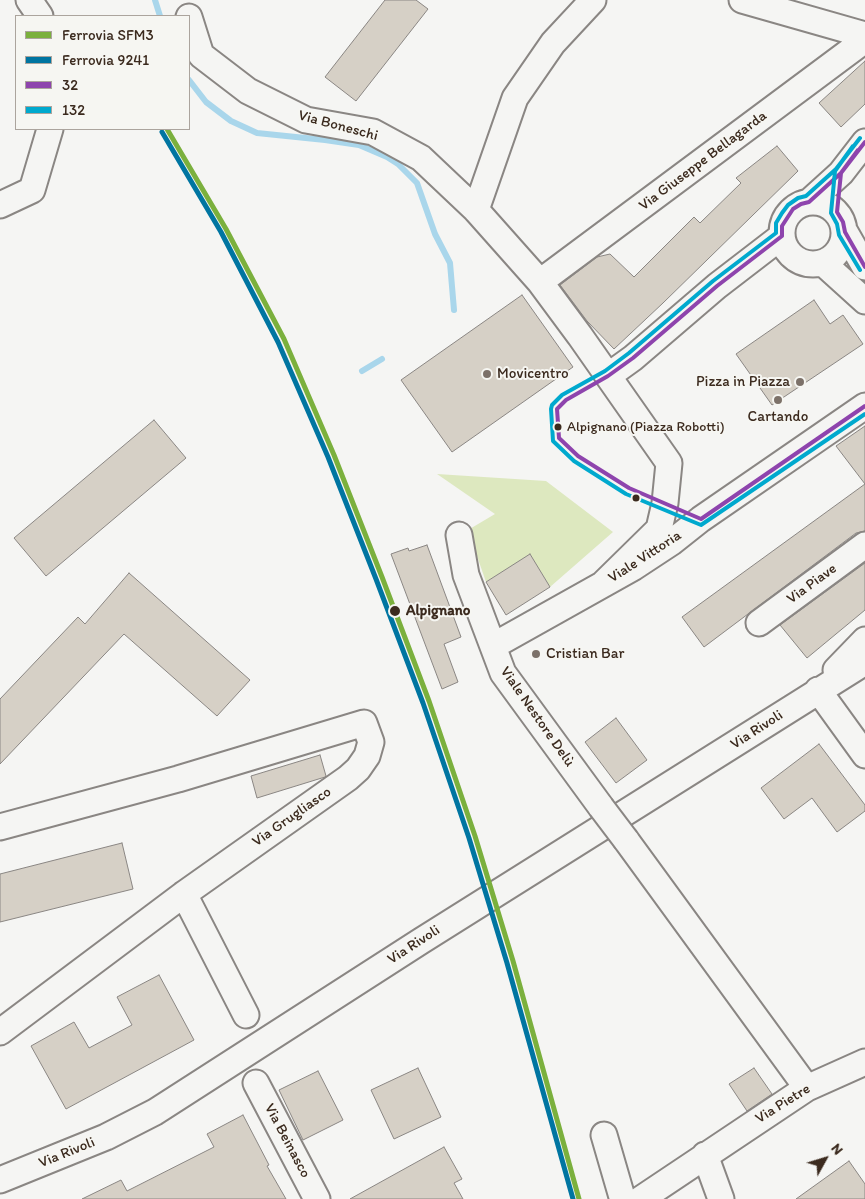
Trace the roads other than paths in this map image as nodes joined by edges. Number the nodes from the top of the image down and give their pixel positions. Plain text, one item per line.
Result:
1 (29, 0) edge
2 (183, 0) edge
3 (593, 0) edge
4 (742, 0) edge
5 (770, 4) edge
6 (39, 15) edge
7 (188, 15) edge
8 (190, 20) edge
9 (865, 36) edge
10 (865, 40) edge
11 (50, 130) edge
12 (865, 142) edge
13 (841, 173) junction
14 (809, 202) junction
15 (0, 205) edge
16 (476, 210) junction
17 (841, 222) junction
18 (782, 236) junction
19 (823, 263) junction
20 (865, 267) edge
21 (540, 282) junction
22 (865, 301) edge
23 (608, 376) junction
24 (865, 406) edge
25 (665, 503) junction
26 (700, 519) junction
27 (459, 535) dead end
28 (865, 545) edge
29 (604, 583) junction
30 (759, 623) dead end
31 (865, 640) edge
32 (493, 646) junction
33 (865, 662) edge
34 (818, 690) junction
35 (865, 755) edge
36 (0, 827) edge
37 (184, 894) junction
38 (246, 1015) dead end
39 (0, 1032) edge
40 (865, 1062) edge
41 (256, 1083) dead end
42 (806, 1088) junction
43 (604, 1135) dead end
44 (705, 1155) junction
45 (0, 1180) edge
46 (317, 1199) edge
47 (624, 1199) edge
48 (641, 1199) edge
49 (721, 1199) edge

1 - 6 street
2 - 7 street, Via Boneschi
3 - 16 street
4 - 5 street
5 - 9 street
8 - 16 street, Via Boneschi
10 - 21 street, Via Giuseppe Bellagarda
11 - 15 street
12 - 13 street
13 - 14 street
13 - 17 street
14 - 17 street
14 - 18 street
16 - 21 street, Via Boneschi
17 - 19 street
17 - 20 street
18 - 19 street
18 - 23 street
19 - 22 street
21 - 23 street, Via Boneschi
23 - 25 street, Via Boneschi
24 - 26 street, Viale Vittoria
25 - 26 street
25 - 29 street, Via Boneschi
26 - 29 street, Viale Vittoria
27 - 32 street, Viale Nestore Delù
28 - 30 street, Via Piave
29 - 32 street, Viale Vittoria
31 - 34 street, Via Rivoli
32 - 42 street, Viale Nestore Delù, bridge
33 - 34 street, Via Rivoli
34 - 35 street
34 - 45 street, Via Rivoli
36 - 37 street, Via Grugliasco
37 - 38 street
37 - 39 street, Via Grugliasco
40 - 42 street, Via Pietre
41 - 46 street, Via Beinasco
42 - 44 street, Via Pietre
43 - 47 street
44 - 48 street, Via Pietre
44 - 49 street

